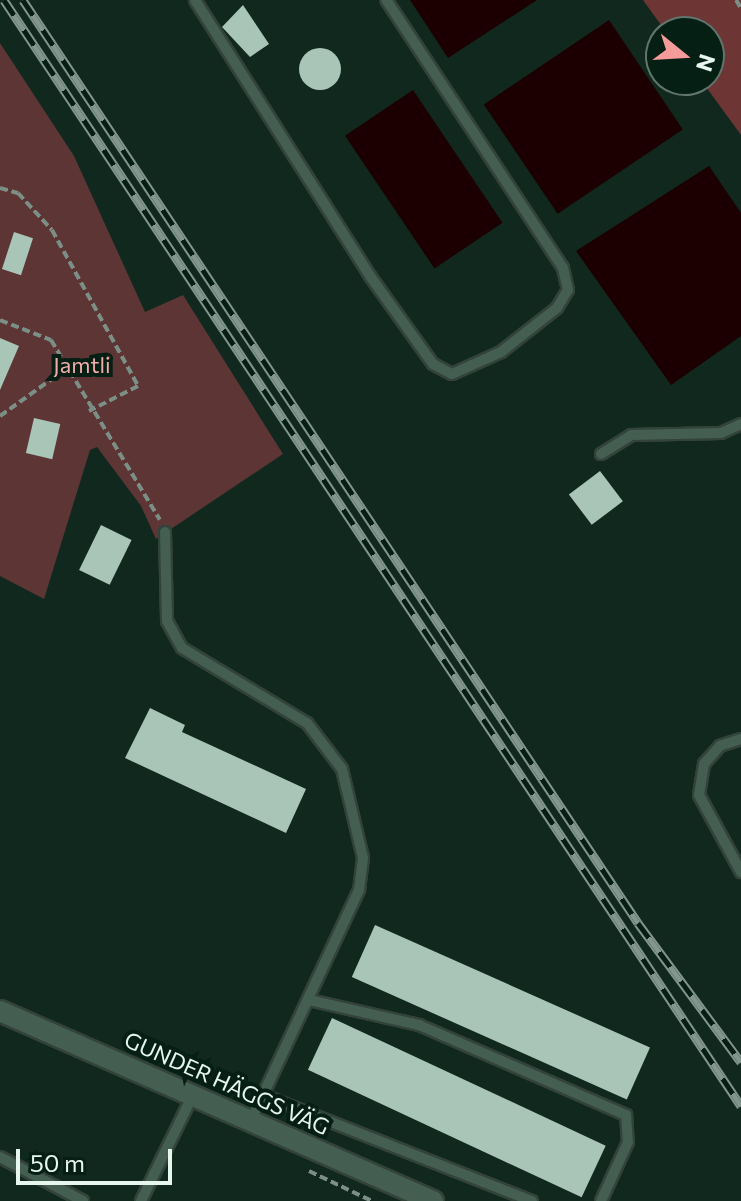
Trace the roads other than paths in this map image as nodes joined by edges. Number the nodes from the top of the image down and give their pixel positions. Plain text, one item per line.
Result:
1 (195, 0) edge
2 (386, 0) edge
3 (741, 424) edge
4 (601, 454) dead end
5 (165, 532) road end
6 (741, 739) edge
7 (741, 872) edge
8 (309, 1000) junction
9 (0, 1011) edge
10 (193, 1095) junction
11 (265, 1096) junction
12 (251, 1121) junction
13 (0, 1157) edge
14 (83, 1201) edge
15 (141, 1201) edge
16 (433, 1201) edge
17 (532, 1201) edge
18 (601, 1201) edge

1 - 2 lane
3 - 4 lane
5 - 8 lane
6 - 7 lane
8 - 11 lane
8 - 18 lane
9 - 10 street, GUNDER HÄGGS VÄG
10 - 12 street, GUNDER HÄGGS VÄG
10 - 15 lane
11 - 12 lane
11 - 17 lane
12 - 16 street, GUNDER HÄGGS VÄG
13 - 14 lane

